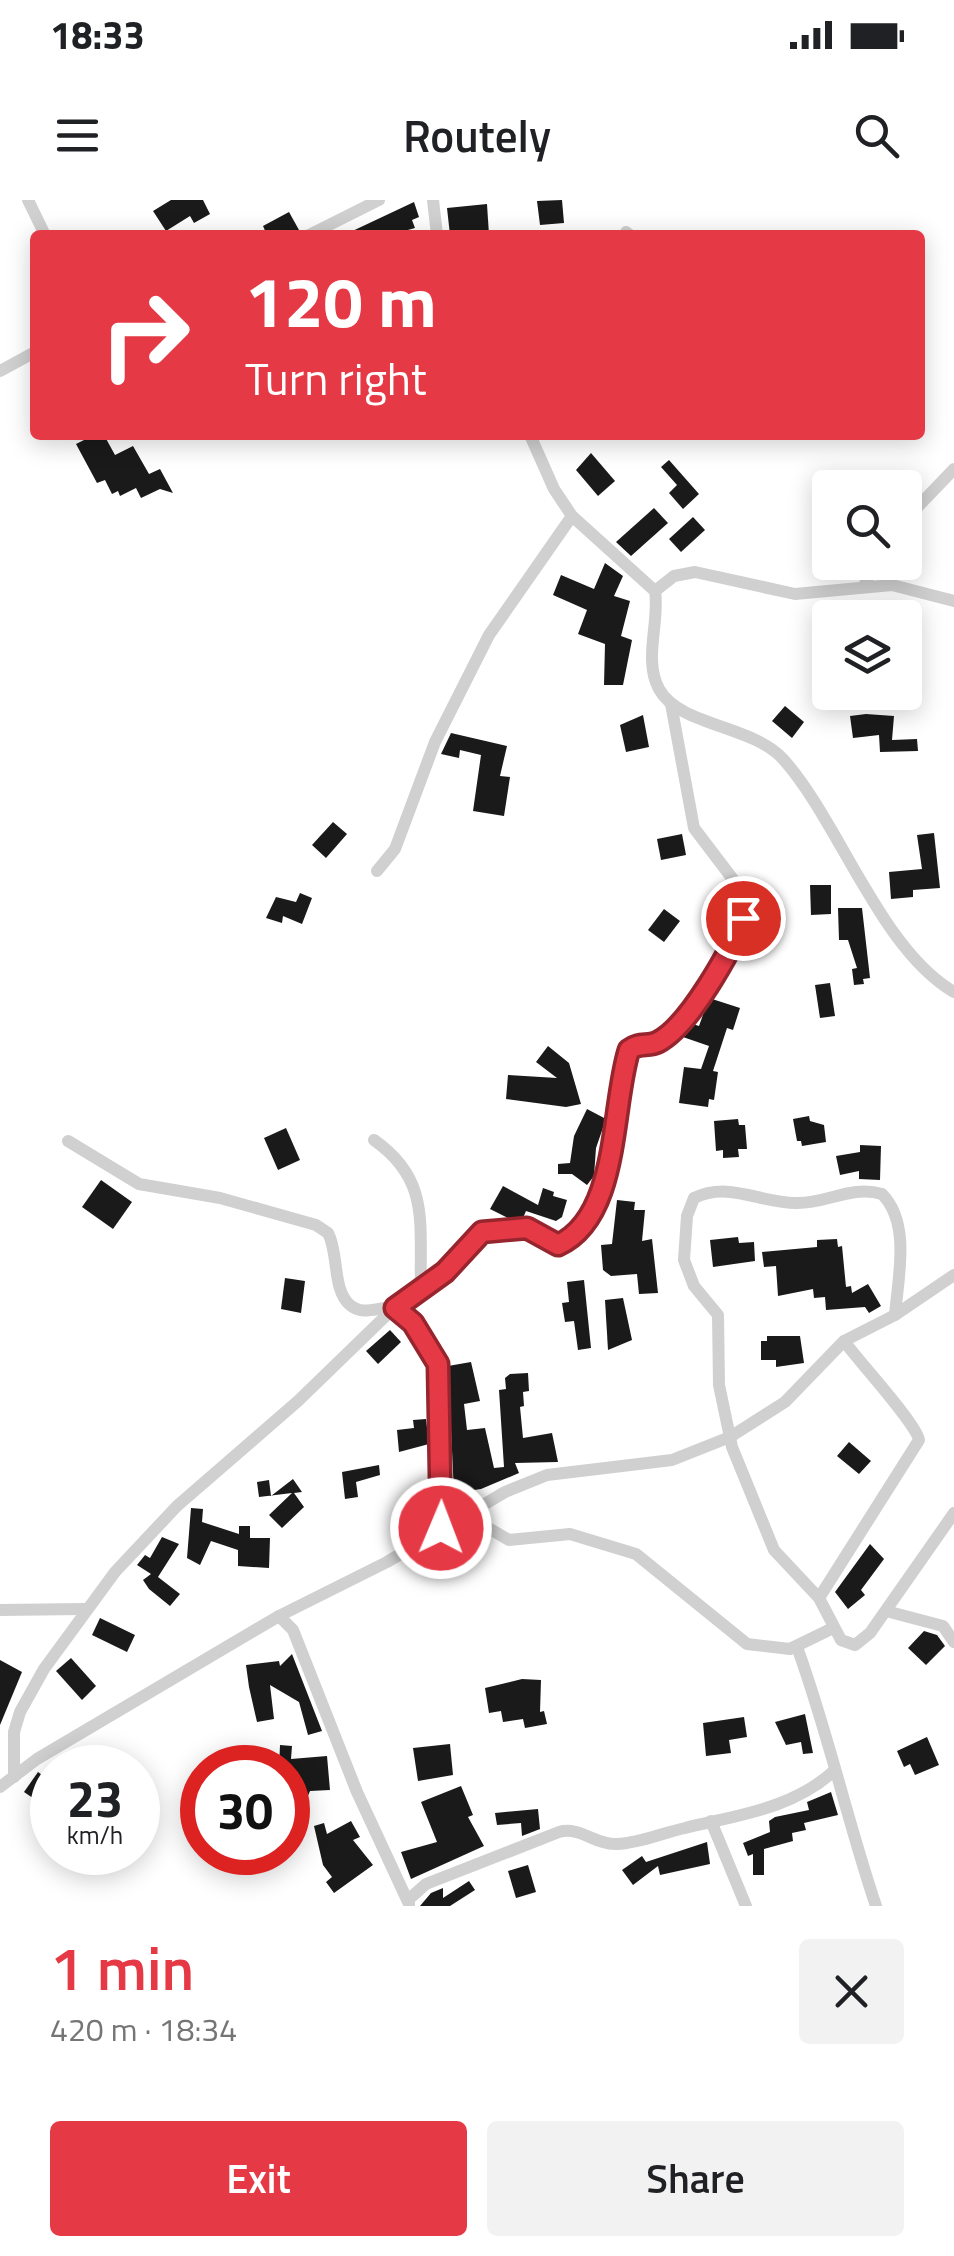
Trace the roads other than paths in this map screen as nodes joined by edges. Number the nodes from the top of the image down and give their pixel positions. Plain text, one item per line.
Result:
1 (28, 200) edge
2 (380, 200) edge
3 (433, 200) edge
4 (42, 230) edge
5 (320, 230) edge
6 (436, 230) edge
7 (30, 355) edge
8 (0, 371) edge
9 (532, 440) edge
10 (954, 469) edge
11 (922, 502) edge
12 (572, 516) junction
13 (867, 580) edge
14 (864, 586) junction
15 (655, 591) junction
16 (954, 601) edge
17 (671, 704) junction
18 (377, 871) dead end
19 (954, 992) edge
20 (68, 1140) dead end
21 (374, 1140) dead end
22 (954, 1275) edge
23 (421, 1288) junction
24 (395, 1308) junction
25 (895, 1316) junction
26 (844, 1341) junction
27 (730, 1437) junction
28 (954, 1513) edge
29 (466, 1515) junction
30 (441, 1528) junction
31 (819, 1598) junction
32 (0, 1610) edge
33 (86, 1610) junction
34 (886, 1610) junction
35 (279, 1616) junction
36 (832, 1628) junction
37 (954, 1642) edge
38 (798, 1647) junction
39 (834, 1771) junction
40 (14, 1777) junction
41 (0, 1786) edge
42 (711, 1822) junction
43 (409, 1903) edge
44 (746, 1906) edge
45 (876, 1906) edge

1 - 4 street
2 - 5 street
3 - 6 street
7 - 8 street
9 - 12 street
10 - 11 street
12 - 15 street
12 - 18 street
13 - 14 street
14 - 15 street
14 - 16 street
15 - 17 street
17 - 19 street
17 - 23 street
20 - 24 street
21 - 23 street
22 - 25 street
23 - 24 street
24 - 30 street
24 - 33 street
25 - 26 street
25 - 27 street
26 - 27 street
26 - 31 street
27 - 29 street
27 - 31 street
28 - 34 street
29 - 30 street
29 - 38 street
30 - 35 street
31 - 36 street
32 - 33 street
33 - 40 street
34 - 36 street
34 - 37 street
35 - 40 street
35 - 43 street
36 - 38 street
38 - 39 street
39 - 42 street
39 - 45 street
40 - 41 street
42 - 43 street
42 - 44 street

